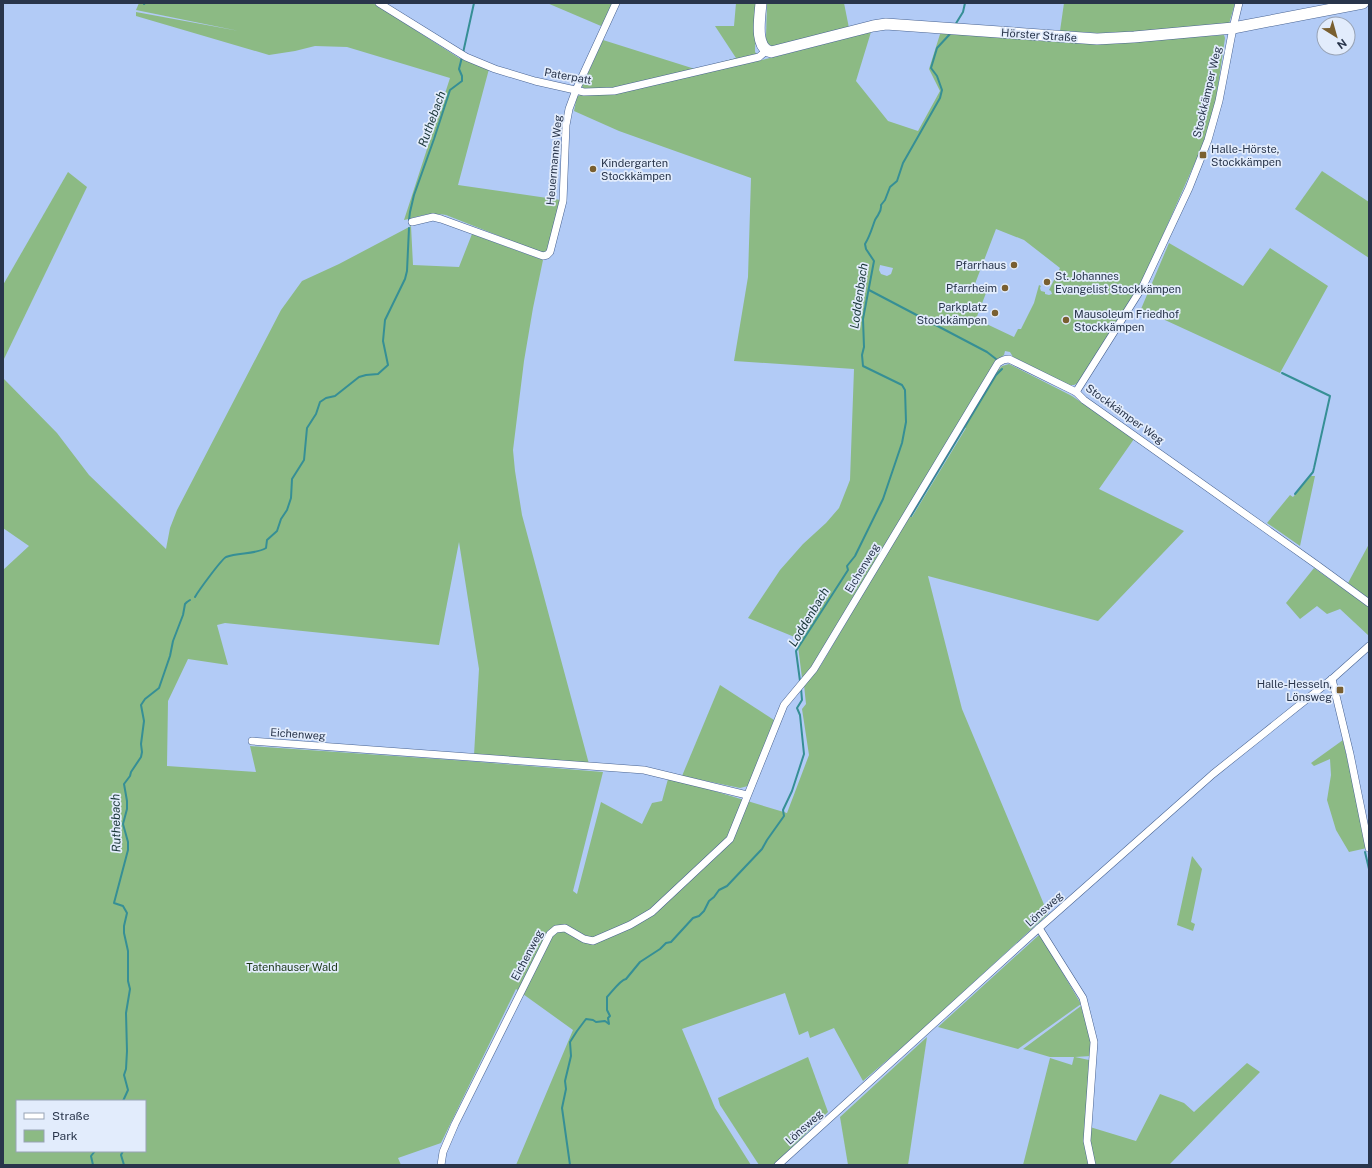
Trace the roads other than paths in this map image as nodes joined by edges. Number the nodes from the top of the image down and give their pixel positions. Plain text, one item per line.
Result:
1 (379, 3) edge
2 (616, 3) edge
3 (761, 3) edge
4 (1239, 3) edge
5 (1363, 3) edge
6 (1232, 28) junction
7 (766, 51) junction
8 (576, 90) junction
9 (412, 222) dead end
10 (1076, 392) junction
11 (1369, 603) edge
12 (1369, 646) edge
13 (1332, 679) junction
14 (252, 741) dead end
15 (747, 795) junction
16 (1369, 848) edge
17 (1039, 928) junction
18 (441, 1165) edge
19 (778, 1165) edge
20 (1092, 1165) edge

1 - 8 street, Paterpatt
2 - 8 street, Heuermanns Weg
3 - 7 street
4 - 6 street, Stockkämper Weg
5 - 6 street, Hörster Straße
6 - 7 street, Hörster Straße
6 - 10 street, Stockkämper Weg
7 - 8 street, Paterpatt
8 - 9 street, Heuermanns Weg
10 - 11 street, Stockkämper Weg
10 - 15 street, Eichenweg
12 - 13 street
13 - 16 street
13 - 17 street, Lönsweg
14 - 15 street, Eichenweg
15 - 18 street, Eichenweg
17 - 19 street, Lönsweg
17 - 20 street

